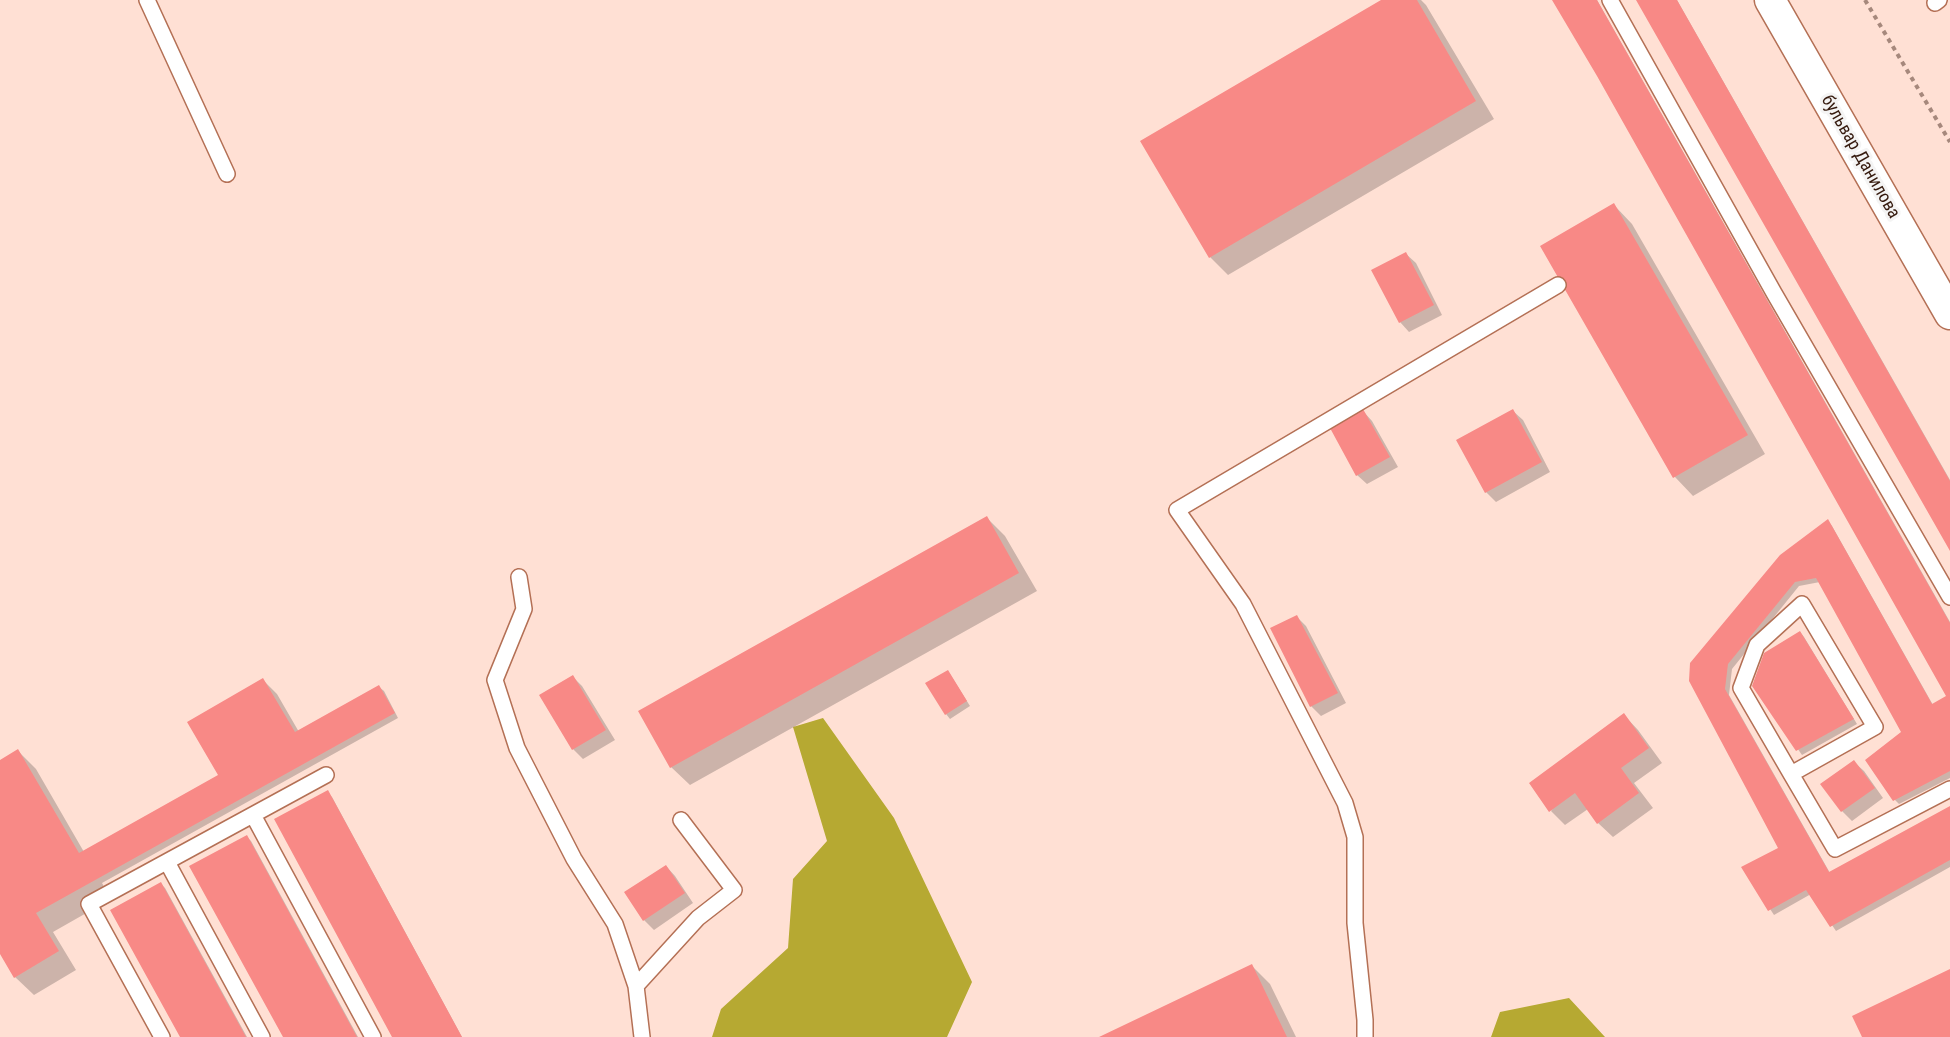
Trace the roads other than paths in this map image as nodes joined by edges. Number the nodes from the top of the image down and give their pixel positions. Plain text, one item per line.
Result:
1 (147, 0) edge
2 (1610, 0) edge
3 (1770, 0) edge
4 (227, 174) dead end
5 (1558, 285) dead end
6 (1950, 314) edge
7 (519, 577) dead end
8 (1950, 597) edge
9 (1791, 774) junction
10 (326, 775) dead end
11 (1950, 789) edge
12 (253, 814) junction
13 (681, 820) dead end
14 (167, 862) junction
15 (636, 986) junction
16 (162, 1037) edge
17 (262, 1037) edge
18 (373, 1037) edge
19 (642, 1037) edge
20 (1365, 1037) edge

1 - 4 lane
2 - 8 lane
3 - 6 street, бульвар Данилова
5 - 20 lane
7 - 15 lane
9 - 9 lane
9 - 11 lane
10 - 12 lane
12 - 14 lane
12 - 18 lane
13 - 15 lane
14 - 16 lane
14 - 17 lane
15 - 19 lane

